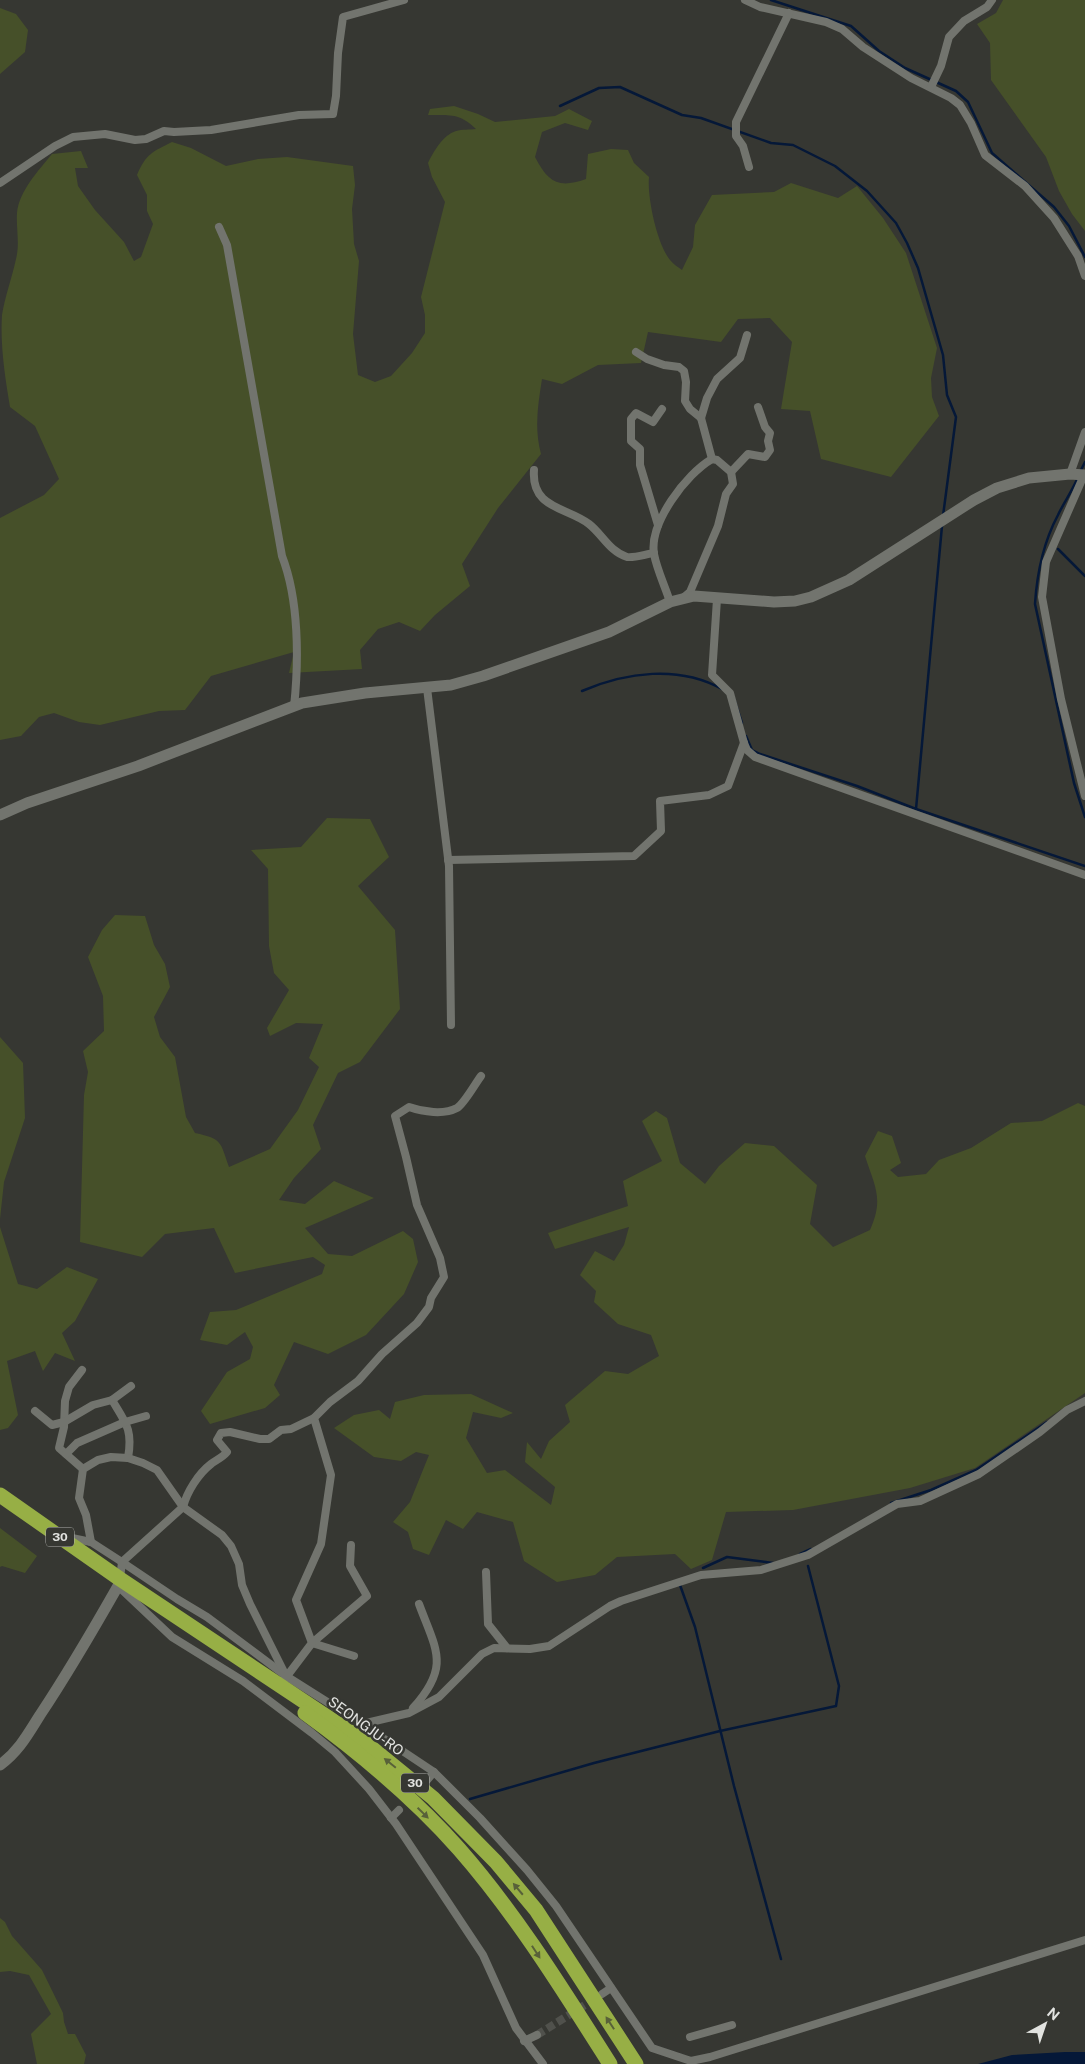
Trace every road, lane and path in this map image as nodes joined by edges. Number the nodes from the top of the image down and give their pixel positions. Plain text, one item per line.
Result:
1 (404, 0) edge
2 (745, 0) edge
3 (992, 0) edge
4 (789, 14) junction
5 (933, 82) junction
6 (749, 166) dead end
7 (0, 183) edge
8 (219, 227) dead end
9 (1085, 276) edge
10 (746, 335) dead end
11 (636, 352) dead end
12 (758, 407) dead end
13 (662, 409) dead end
14 (701, 418) junction
15 (1085, 432) edge
16 (712, 459) junction
17 (534, 470) dead end
18 (731, 472) junction
19 (1079, 474) edge
20 (658, 525) junction
21 (654, 553) junction
22 (683, 598) junction
23 (717, 599) junction
24 (670, 602) junction
25 (428, 688) junction
26 (294, 707) junction
27 (744, 743) junction
28 (1085, 796) edge
29 (0, 815) edge
30 (448, 860) junction
31 (1085, 875) edge
32 (450, 1025) dead end
33 (480, 1076) dead end
34 (82, 1370) dead end
35 (131, 1386) dead end
36 (112, 1400) junction
37 (1085, 1401) edge
38 (35, 1411) dead end
39 (146, 1416) dead end
40 (314, 1418) junction
41 (64, 1422) junction
42 (125, 1422) junction
43 (66, 1454) junction
44 (128, 1458) junction
45 (83, 1469) junction
46 (0, 1495) edge
47 (0, 1506) edge
48 (183, 1507) junction
49 (56, 1534) junction
50 (91, 1542) junction
51 (351, 1545) dead end
52 (122, 1562) junction
53 (486, 1572) dead end
54 (119, 1582) junction
55 (419, 1604) dead end
56 (312, 1643) junction
57 (507, 1648) junction
58 (354, 1656) dead end
59 (283, 1681) junction
60 (409, 1713) junction
61 (362, 1724) junction
62 (0, 1765) edge
63 (434, 1772) junction
64 (427, 1780) dead end
65 (399, 1810) dead end
66 (391, 1818) junction
67 (1085, 1940) edge
68 (612, 1988) junction
69 (602, 1994) tunnel mouth
70 (732, 2025) dead end
71 (537, 2035) tunnel mouth
72 (690, 2038) dead end
73 (524, 2041) junction
74 (689, 2062) edge
75 (543, 2064) edge
76 (610, 2064) edge
77 (636, 2064) edge

1 - 7 street
2 - 4 street
3 - 5 street
4 - 5 street
4 - 6 street
5 - 9 street
8 - 26 street
10 - 14 street
11 - 14 street
12 - 18 street
13 - 20 street
14 - 16 street
15 - 19 street
16 - 18 street
16 - 20 street
17 - 21 street
18 - 22 street
19 - 23 street
19 - 28 street
20 - 21 street
21 - 24 street
22 - 23 street
22 - 24 street
23 - 27 street
24 - 25 street
25 - 26 street
25 - 30 street
26 - 29 street
27 - 30 street
27 - 31 street
30 - 32 street
33 - 40 street
34 - 41 street
35 - 36 street
36 - 41 street
36 - 42 street
37 - 57 street
38 - 41 street
39 - 42 street
40 - 48 street
40 - 56 street
41 - 43 street
42 - 43 street
42 - 44 street
43 - 45 street
44 - 45 street
44 - 48 street
45 - 50 street
46 - 49 highway, SEONGJU-RO / 30
47 - 54 highway, SEONGJU-RO / 30
48 - 52 street
48 - 59 street
49 - 50 street
49 - 54 highway, SEONGJU-RO / 30
50 - 52 street
51 - 56 street
52 - 54 street
52 - 59 street
53 - 57 street
54 - 59 highway, SEONGJU-RO / 30
54 - 62 street
54 - 66 street
54 -> 76 highway, SEONGJU-RO / 30
55 - 60 street
56 - 58 street
56 - 59 street
57 - 60 street
59 - 61 street
77 -> 59 highway, SEONGJU-RO / 30
60 - 61 street
61 - 63 street
63 - 64 street
63 - 68 street
65 - 66 street
66 - 73 street
67 - 74 street
68 - 69 street
68 - 74 street
70 - 72 street
71 - 73 street
73 - 75 street

